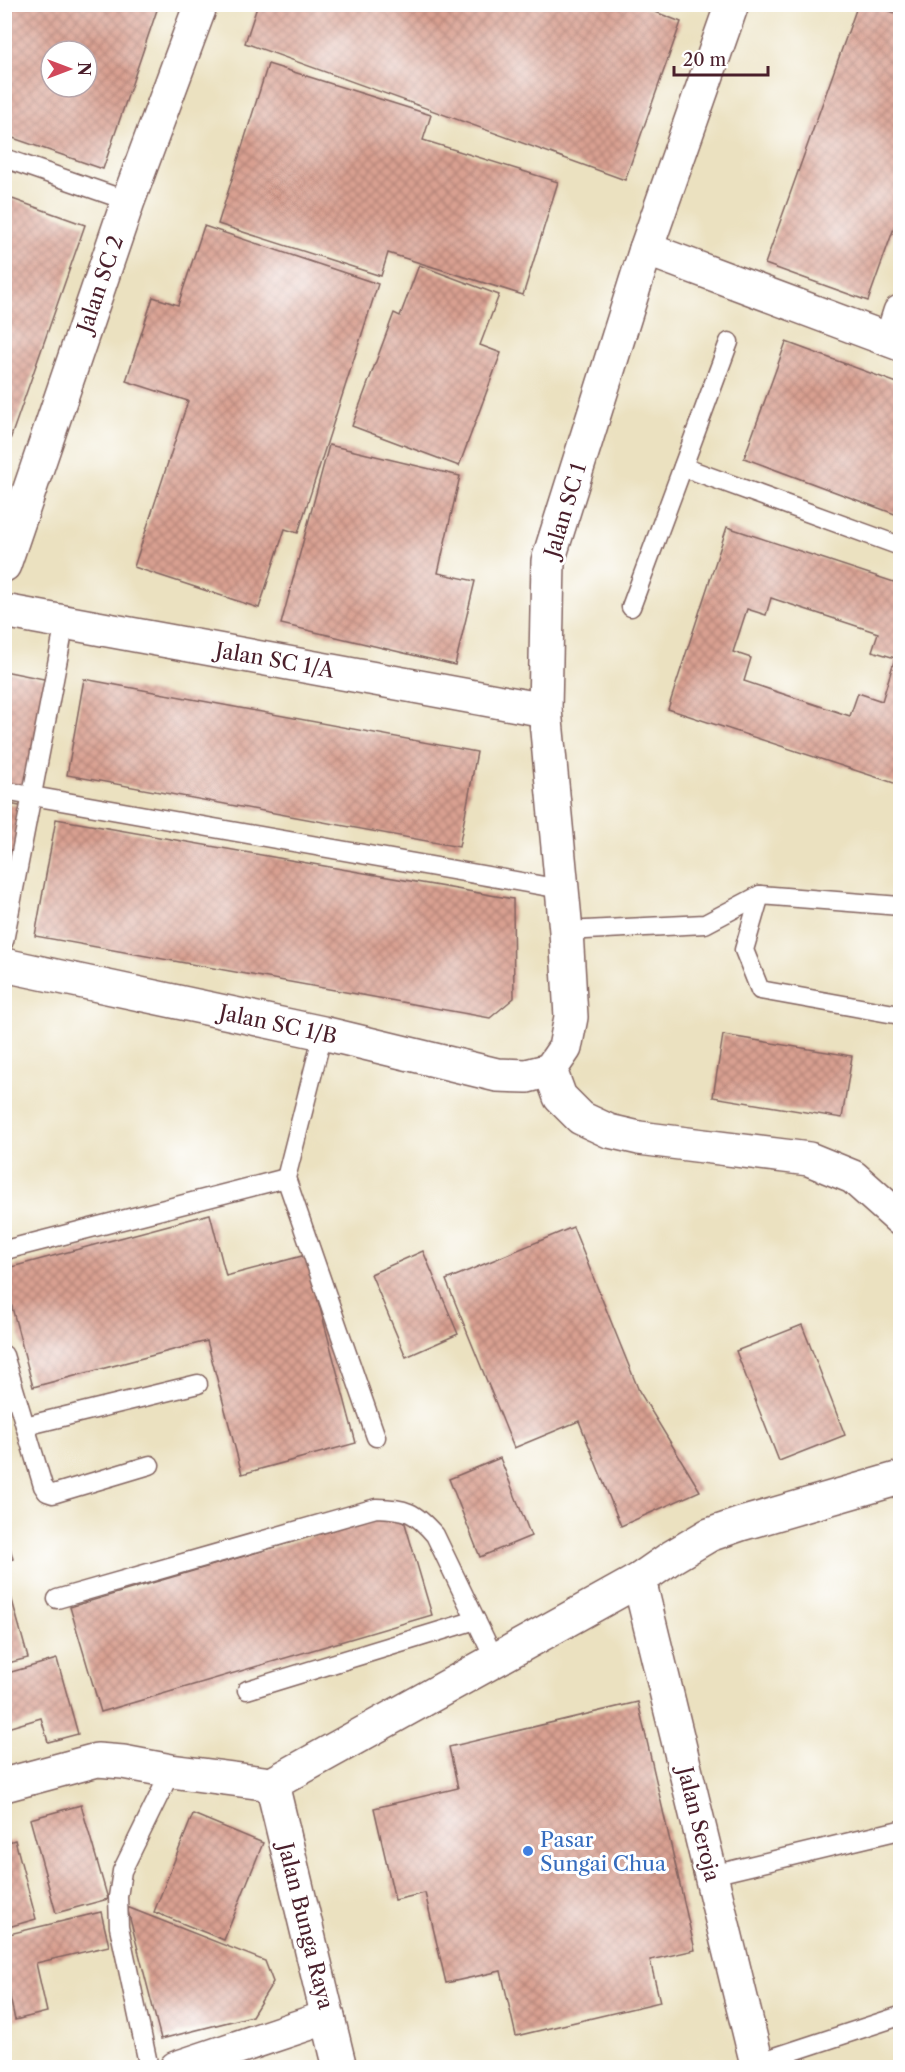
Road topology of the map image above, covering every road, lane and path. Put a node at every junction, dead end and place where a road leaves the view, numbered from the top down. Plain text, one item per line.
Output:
1 (201, 4) edge
2 (732, 4) edge
3 (4, 158) edge
4 (128, 201) junction
5 (646, 249) junction
6 (897, 332) edge
7 (729, 342) dead end
8 (683, 467) junction
9 (900, 546) edge
10 (4, 565) edge
11 (631, 607) dead end
12 (4, 611) edge
13 (65, 622) junction
14 (545, 710) junction
15 (4, 791) edge
16 (32, 797) junction
17 (561, 890) junction
18 (760, 895) junction
19 (900, 906) edge
20 (566, 931) junction
21 (4, 941) edge
22 (4, 964) edge
23 (900, 1014) edge
24 (323, 1033) junction
25 (550, 1070) junction
26 (286, 1178) junction
27 (900, 1220) edge
28 (4, 1252) edge
29 (4, 1356) edge
30 (198, 1384) dead end
31 (26, 1426) junction
32 (376, 1437) dead end
33 (150, 1465) dead end
34 (900, 1478) edge
35 (639, 1580) junction
36 (57, 1599) dead end
37 (476, 1620) junction
38 (495, 1660) junction
39 (247, 1690) dead end
40 (171, 1771) junction
41 (272, 1784) junction
42 (4, 1785) edge
43 (900, 1830) edge
44 (712, 1875) junction
45 (900, 2016) edge
46 (328, 2017) junction
47 (757, 2065) edge
48 (149, 2067) edge
49 (176, 2067) edge
50 (340, 2067) edge

1 - 4 street, Jalan SC 2
2 - 5 street, Jalan SC 1
3 - 4 lane
4 - 10 street, Jalan SC 2
5 - 6 street
5 - 14 street, Jalan SC 1
7 - 8 lane
8 - 9 lane
8 - 11 lane
12 - 13 street, Jalan SC 1/A
13 - 14 street, Jalan SC 1/A
13 - 16 lane
14 - 17 street, Jalan SC 1
15 - 16 lane
16 - 17 lane
16 - 21 lane
17 - 20 street, Jalan SC 1
18 - 19 lane
18 - 20 lane
18 - 23 lane
20 - 25 street, Jalan SC 1
22 - 24 street, Jalan SC 1/B
24 - 25 street, Jalan SC 1/B
24 - 26 lane
25 - 27 street
26 - 28 lane
26 - 32 lane
29 - 31 lane
30 - 31 lane
31 - 33 lane
34 - 35 street
35 - 38 street
35 - 44 street, Jalan Seroja
36 - 37 lane
37 - 38 lane
37 - 39 lane
38 - 41 street
40 - 41 street
40 - 42 street
40 - 48 lane
41 - 46 street, Jalan Bunga Raya
43 - 44 lane
44 - 47 street, Jalan Seroja
45 - 47 lane
46 - 49 street
46 - 50 street, Jalan Bunga Raya

